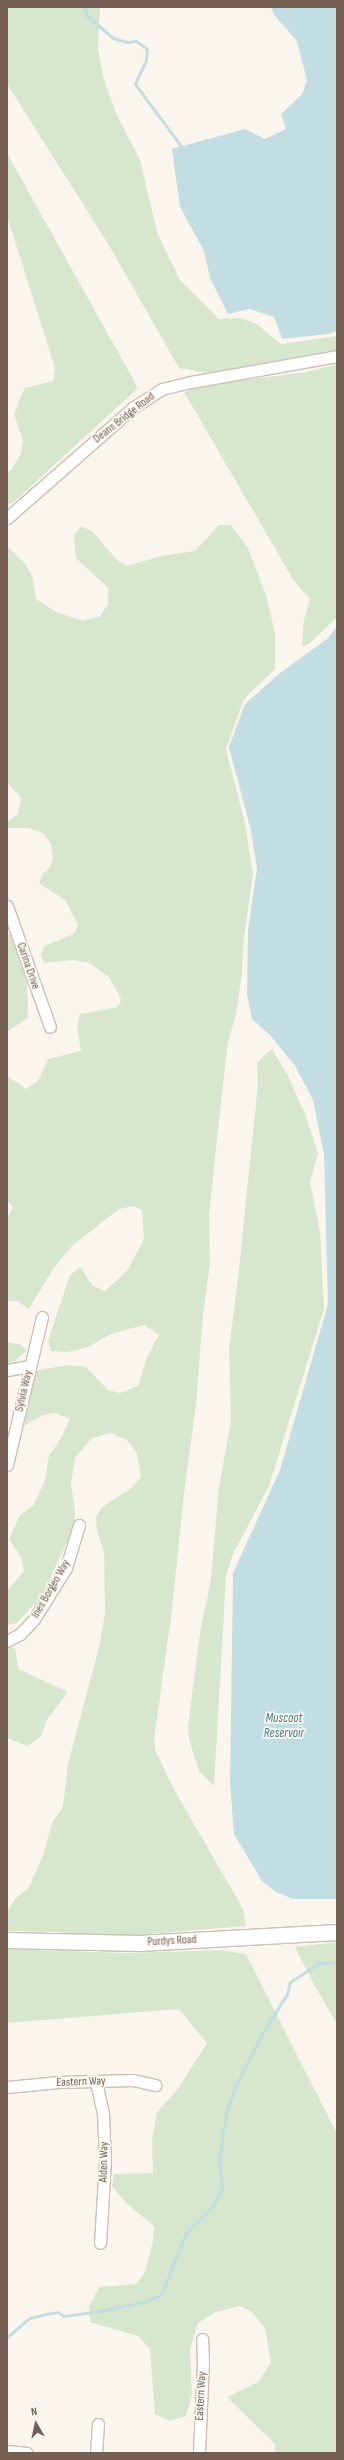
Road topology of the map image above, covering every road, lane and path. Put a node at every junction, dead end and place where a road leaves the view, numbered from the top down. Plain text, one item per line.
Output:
1 (337, 356) edge
2 (7, 518) edge
3 (7, 906) edge
4 (50, 1027) dead end
5 (42, 1317) dead end
6 (30, 1366) junction
7 (7, 1370) edge
8 (7, 1465) edge
9 (79, 1525) dead end
10 (7, 1641) edge
11 (337, 1932) edge
12 (7, 1940) edge
13 (96, 2081) junction
14 (155, 2085) dead end
15 (7, 2087) edge
16 (100, 2243) dead end
17 (202, 2338) dead end
18 (98, 2424) dead end
19 (7, 2451) edge
20 (27, 2453) edge
21 (96, 2453) edge
22 (199, 2453) edge

1 - 2 street, Deans Bridge Road
3 - 4 street, Carina Drive
5 - 6 street, Sylvia Way
6 - 7 street
6 - 8 street, Sylvia Way
9 - 10 street, Ines Borgeo Way
11 - 12 main road, Purdys Road
13 - 14 street, Eastern Way
13 - 15 street, Eastern Way
13 - 16 street, Alden Way
17 - 22 street, Eastern Way
18 - 21 street
19 - 20 street

